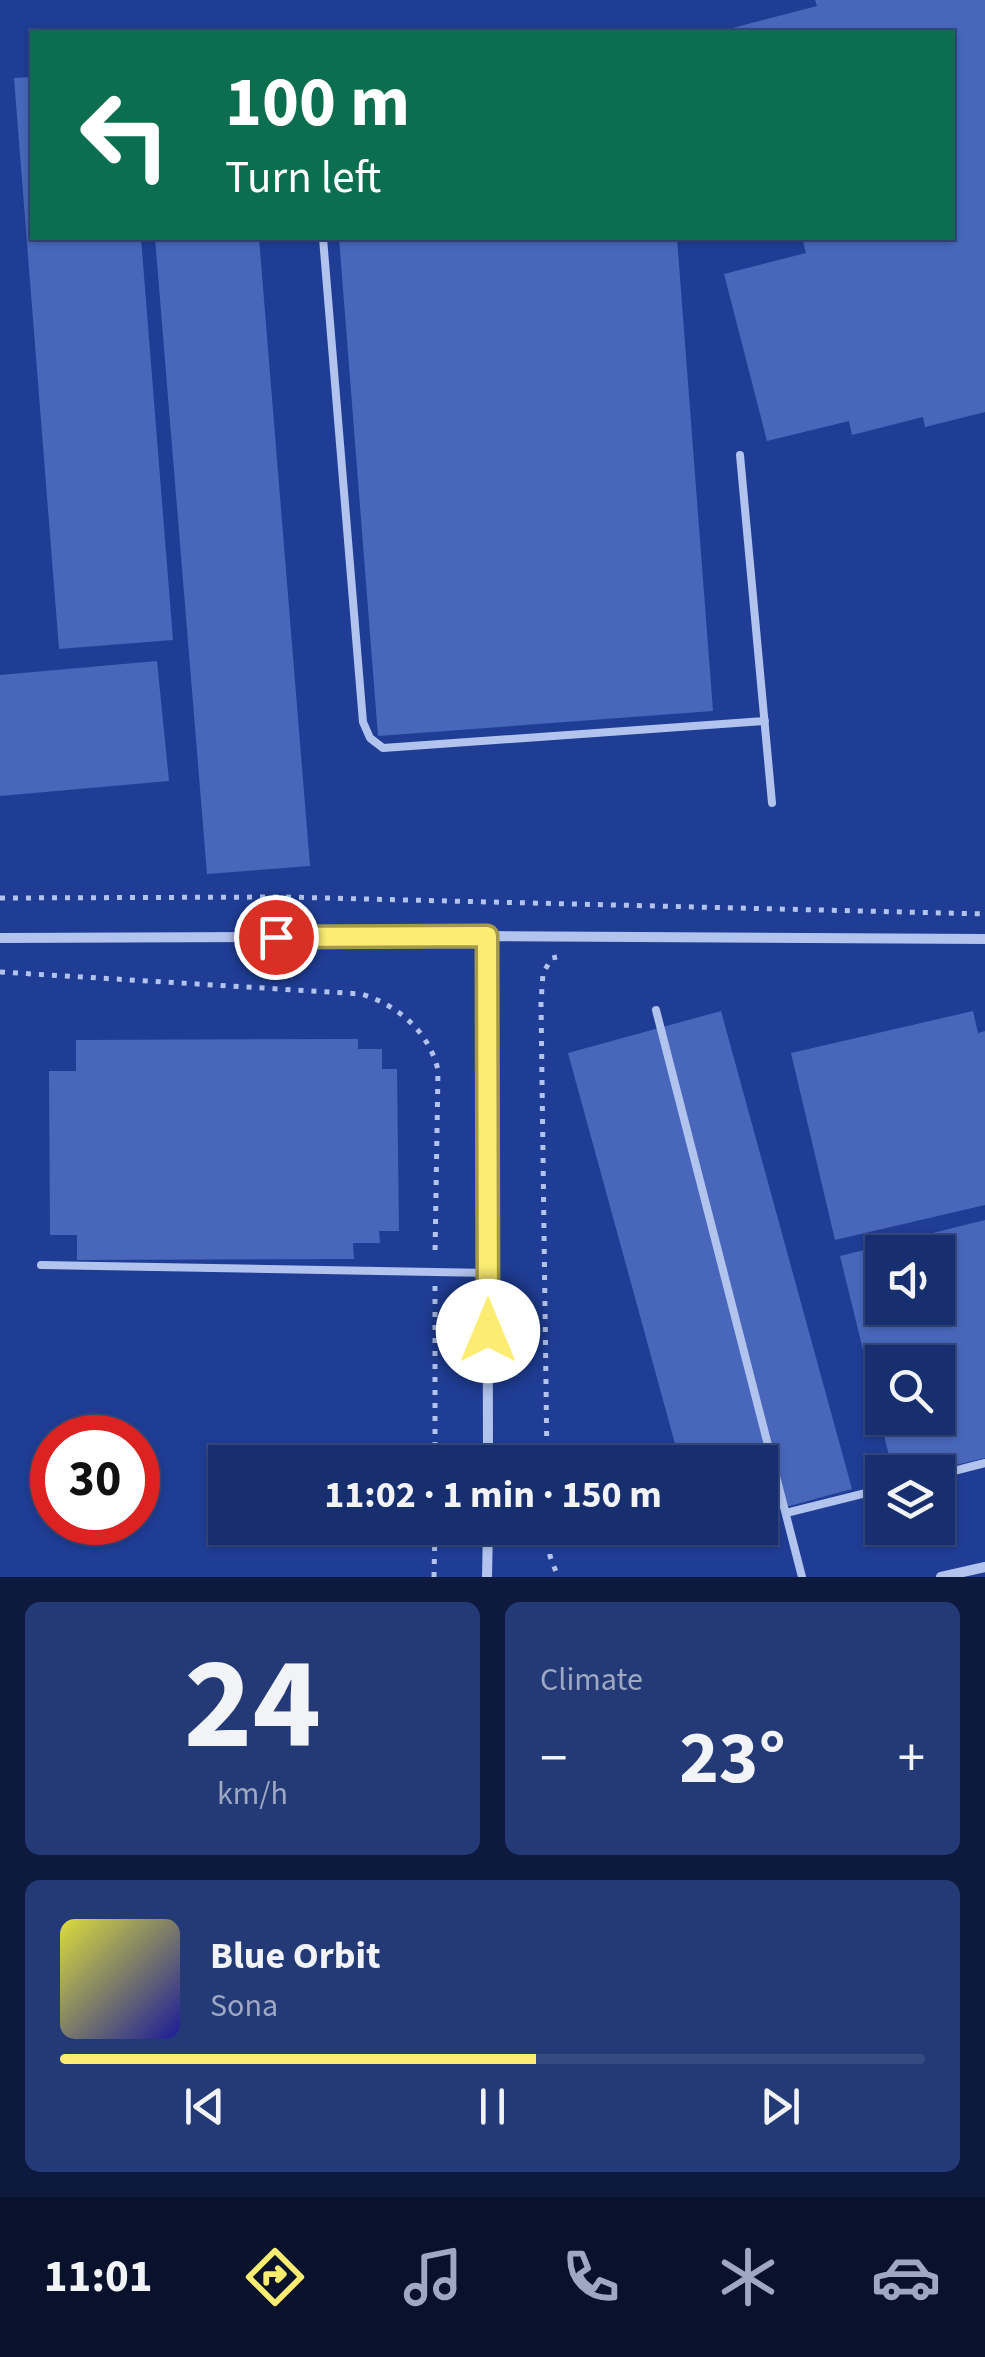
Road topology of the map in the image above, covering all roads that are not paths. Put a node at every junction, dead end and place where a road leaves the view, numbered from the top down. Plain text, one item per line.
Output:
1 (323, 240) edge
2 (740, 455) dead end
3 (764, 721) junction
4 (772, 803) dead end
5 (487, 936) junction
6 (0, 938) edge
7 (985, 940) edge
8 (656, 1010) dead end
9 (41, 1265) dead end
10 (489, 1274) junction
11 (488, 1445) edge
12 (985, 1463) edge
13 (955, 1471) edge
14 (865, 1493) edge
15 (786, 1513) junction
16 (488, 1545) edge
17 (985, 1567) edge
18 (487, 1571) edge
19 (495, 1577) edge
20 (802, 1577) edge
21 (942, 1577) edge

1 - 3 lane
2 - 3 lane
3 - 4 lane
5 - 6 street
5 - 7 street
5 - 10 street
8 - 15 lane
9 - 10 lane
10 - 11 street
12 - 13 lane
14 - 15 lane
15 - 20 lane
16 - 18 street
17 - 21 street
18 - 19 street

